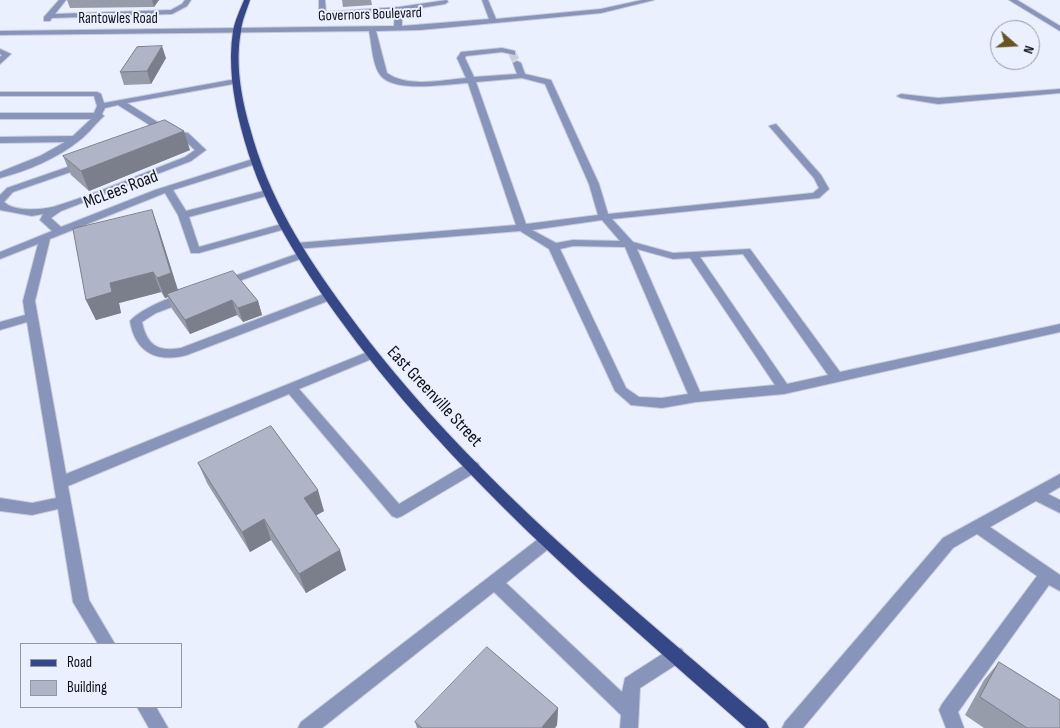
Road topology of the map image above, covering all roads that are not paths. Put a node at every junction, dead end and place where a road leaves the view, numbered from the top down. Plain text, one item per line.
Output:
1 (64, 0) edge
2 (188, 0) edge
3 (247, 0) edge
4 (322, 0) edge
5 (485, 0) edge
6 (651, 0) edge
7 (1012, 0) edge
8 (444, 1) edge
9 (399, 9) junction
10 (50, 16) junction
11 (493, 21) junction
12 (398, 28) junction
13 (372, 29) junction
14 (1060, 29) edge
15 (237, 32) junction
16 (0, 33) edge
17 (36, 33) junction
18 (0, 51) edge
19 (512, 53) dead end
20 (0, 62) edge
21 (517, 63) tunnel mouth
22 (522, 76) junction
23 (471, 80) junction
24 (236, 81) junction
25 (1060, 91) edge
26 (0, 94) edge
27 (901, 96) dead end
28 (121, 103) junction
29 (101, 111) junction
30 (0, 116) edge
31 (773, 126) dead end
32 (76, 139) junction
33 (0, 140) edge
34 (98, 159) edge
35 (256, 161) junction
36 (0, 170) edge
37 (16, 170) junction
38 (0, 175) edge
39 (26, 184) junction
40 (168, 190) junction
41 (267, 193) junction
42 (0, 202) edge
43 (57, 209) junction
44 (184, 215) junction
45 (604, 217) junction
46 (285, 226) junction
47 (522, 228) junction
48 (59, 232) junction
49 (45, 238) junction
50 (628, 244) junction
51 (554, 247) junction
52 (299, 250) junction
53 (693, 255) junction
54 (0, 256) edge
55 (214, 287) edge
56 (196, 294) edge
57 (329, 296) junction
58 (31, 316) junction
59 (0, 326) edge
60 (1060, 328) edge
61 (370, 355) junction
62 (837, 378) junction
63 (291, 388) junction
64 (784, 389) junction
65 (696, 397) junction
66 (473, 467) junction
67 (1060, 480) edge
68 (60, 483) junction
69 (1036, 494) junction
70 (63, 502) junction
71 (0, 504) edge
72 (1060, 507) edge
73 (978, 527) junction
74 (547, 541) junction
75 (1054, 580) edge
76 (494, 582) junction
77 (106, 643) edge
78 (676, 654) junction
79 (147, 708) edge
80 (629, 720) edge
81 (159, 728) edge
82 (307, 728) edge
83 (760, 728) edge
84 (791, 728) edge
85 (955, 728) edge

1 - 10 street
2 - 10 street
3 - 15 main road, East Greenville Street
4 - 9 street
5 - 11 street
6 - 11 street, Governors Boulevard
7 - 14 street
8 - 9 street
9 - 12 street
10 - 17 street
11 - 12 street, Governors Boulevard
12 - 13 street, Governors Boulevard
13 - 15 street, Governors Boulevard
13 - 23 street
15 - 17 street, Rantowles Road
15 - 24 main road, East Greenville Street
16 - 17 street, Rantowles Road
18 - 20 street
19 - 23 street
21 - 22 street
22 - 23 street
22 - 45 street
23 - 47 street
24 - 28 street
24 - 35 main road, East Greenville Street
25 - 27 street
26 - 29 street
28 - 29 street
28 - 43 street
29 - 30 street
29 - 32 street
31 - 45 street
32 - 33 street
32 - 37 street
34 - 39 street
35 - 40 street, McLees Road
35 - 41 main road, East Greenville Street
36 - 37 street
37 - 38 street
37 - 39 street
39 - 42 street
40 - 44 street
40 - 48 street, McLees Road
41 - 44 street
41 - 46 main road, East Greenville Street
42 - 43 street
43 - 48 street
44 - 46 street
45 - 47 street
45 - 50 street
46 - 52 main road, East Greenville Street
47 - 51 street
47 - 52 street
48 - 49 street, McLees Road
49 - 54 street, McLees Road
49 - 58 street
50 - 51 street
50 - 53 street
50 - 65 street
51 - 65 street
52 - 55 street
52 - 57 main road, East Greenville Street
53 - 62 street
53 - 64 street
56 - 57 street
57 - 61 main road, East Greenville Street
58 - 59 street
58 - 68 street
60 - 62 street
61 - 63 street
61 - 66 main road, East Greenville Street
62 - 64 street
63 - 66 street
63 - 68 street
64 - 65 street
66 - 74 main road, East Greenville Street
67 - 69 street
68 - 70 street
69 - 72 street
69 - 73 street
70 - 71 street
70 - 77 street
73 - 75 street
73 - 84 street
74 - 76 street
74 - 78 main road, East Greenville Street
75 - 85 street
76 - 80 street
76 - 82 street
78 - 80 street
78 - 83 main road, East Greenville Street
79 - 81 street

